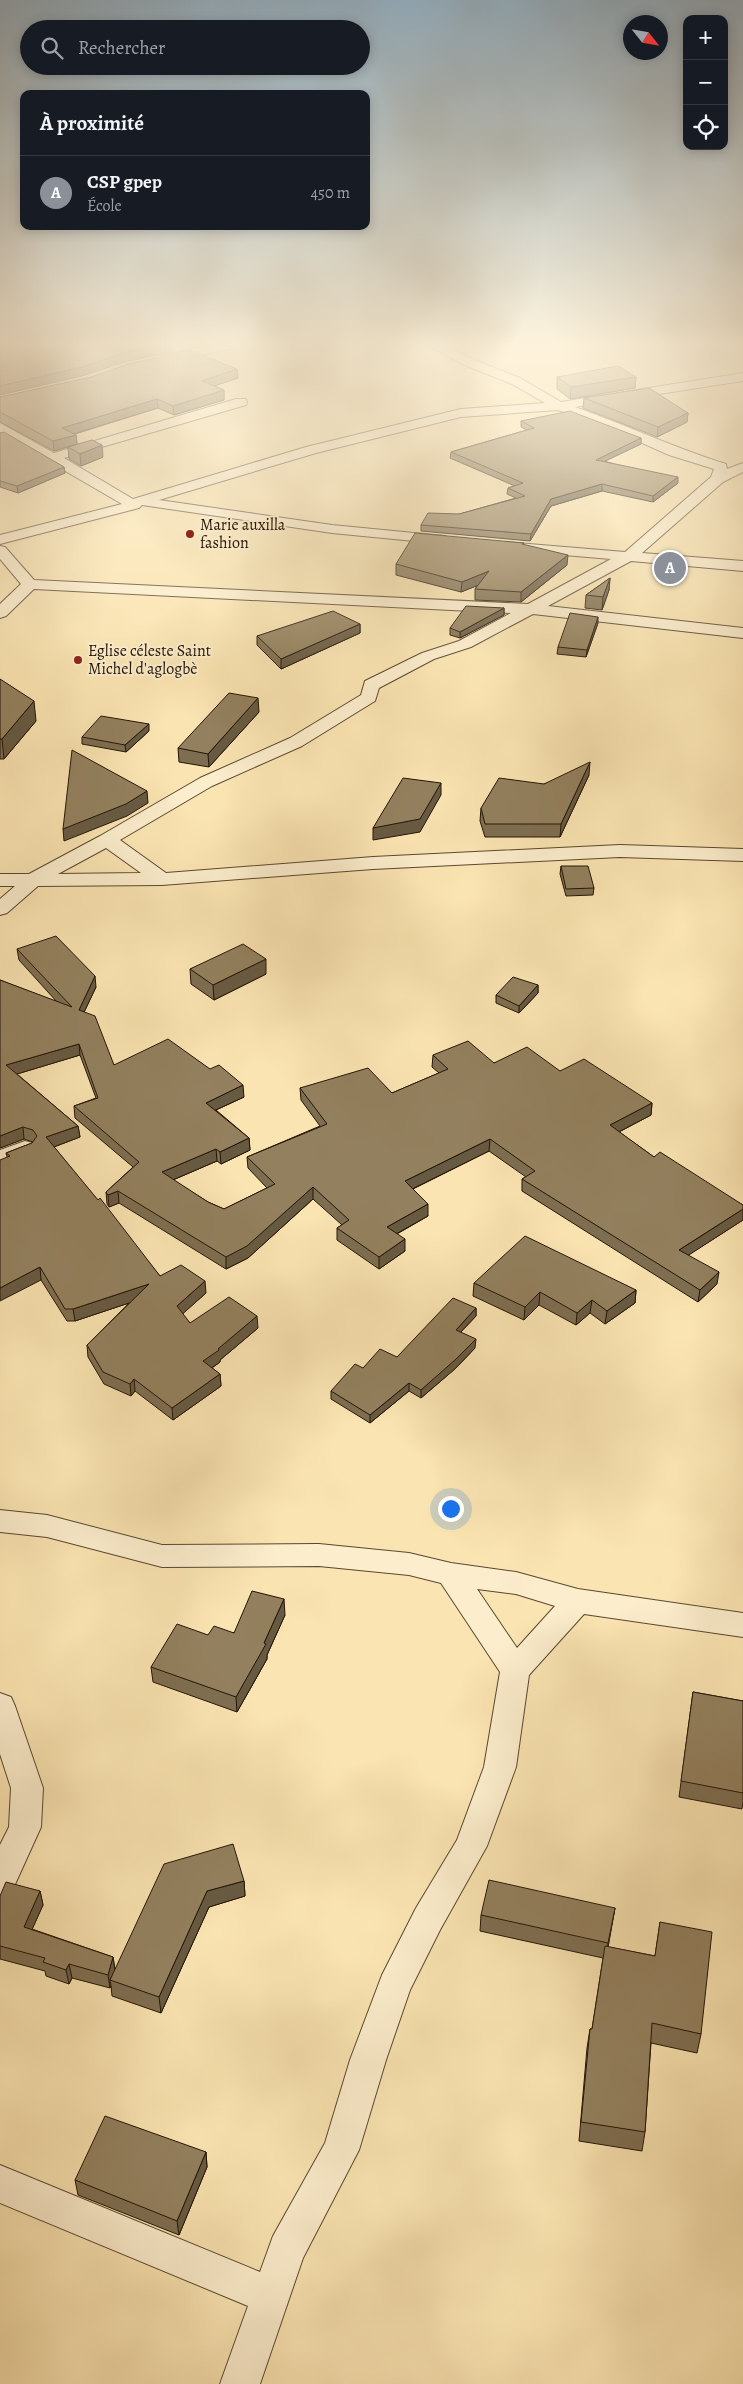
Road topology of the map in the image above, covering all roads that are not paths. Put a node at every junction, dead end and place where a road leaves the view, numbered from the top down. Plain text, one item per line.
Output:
1 (42, 452) edge
2 (70, 452) edge
3 (304, 452) edge
4 (675, 452) edge
5 (51, 458) junction
6 (731, 471) edge
7 (137, 503) junction
8 (0, 540) edge
9 (460, 542) edge
10 (490, 544) edge
11 (0, 550) edge
12 (629, 556) junction
13 (743, 566) edge
14 (30, 584) junction
15 (533, 609) junction
16 (0, 613) edge
17 (743, 633) edge
18 (107, 840) junction
19 (743, 854) edge
20 (34, 879) junction
21 (162, 879) junction
22 (0, 880) edge
23 (0, 909) edge
24 (25, 1148) edge
25 (0, 1159) edge
26 (0, 1521) edge
27 (451, 1574) junction
28 (578, 1601) junction
29 (743, 1625) edge
30 (515, 1670) junction
31 (0, 1706) edge
32 (0, 1880) edge
33 (0, 2184) edge
34 (271, 2296) junction
35 (240, 2384) edge

1 - 5 street
2 - 5 street
3 - 7 street
4 - 6 street
5 - 7 street
6 - 12 street
7 - 8 street
7 - 9 street
10 - 12 street
11 - 14 street
12 - 13 street
12 - 15 street
14 - 15 street
14 - 16 street
15 - 17 street
15 - 18 street
18 - 20 street
18 - 21 street
19 - 21 street
20 - 21 street
20 - 22 street
20 - 23 street
24 - 25 street
26 - 27 street
27 - 28 street
27 - 30 street
28 - 29 street
28 - 30 street
30 - 34 street
31 - 32 street
33 - 34 street
34 - 35 street

